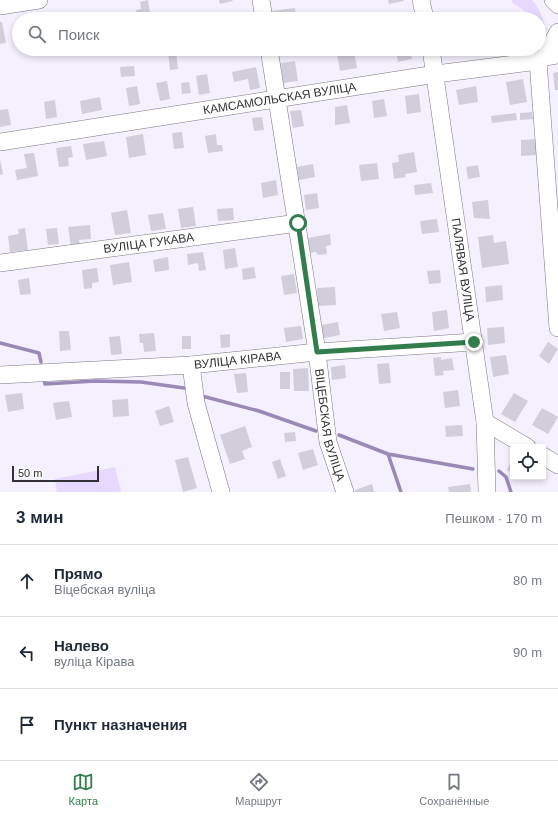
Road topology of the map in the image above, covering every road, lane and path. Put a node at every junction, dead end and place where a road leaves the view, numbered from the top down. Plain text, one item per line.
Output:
1 (39, 0) edge
2 (261, 0) edge
3 (421, 0) edge
4 (553, 0) edge
5 (0, 6) edge
6 (558, 6) edge
7 (263, 12) edge
8 (424, 12) edge
9 (558, 32) edge
10 (270, 56) edge
11 (432, 56) edge
12 (547, 58) edge
13 (436, 74) junction
14 (277, 99) junction
15 (0, 142) edge
16 (298, 223) junction
17 (0, 263) edge
18 (558, 328) edge
19 (474, 342) junction
20 (317, 352) junction
21 (191, 364) junction
22 (0, 375) edge
23 (485, 422) junction
24 (522, 444) edge
25 (546, 458) edge
26 (558, 465) edge
27 (221, 492) edge
28 (345, 492) edge
29 (487, 492) edge

1 - 5 street
2 - 7 street
3 - 8 street
4 - 6 street
9 - 12 street
10 - 14 street, ВІЦЕБСКАЯ ВУЛІЦА
11 - 13 street, ПАЛЯВАЯ ВУЛІЦА
12 - 13 street, КАМСАМОЛЬСКАЯ ВУЛІЦА
12 - 18 street
13 - 14 street, КАМСАМОЛЬСКАЯ ВУЛІЦА
13 - 19 street, ПАЛЯВАЯ ВУЛІЦА
14 - 15 street, КАМСАМОЛЬСКАЯ ВУЛІЦА
14 - 16 street, ВІЦЕБСКАЯ ВУЛІЦА
16 - 17 street, ВУЛІЦА ГУКАВА
16 - 20 street, ВІЦЕБСКАЯ ВУЛІЦА
19 - 20 street, ВУЛІЦА КІРАВА
19 - 23 street, ПАЛЯВАЯ ВУЛІЦА
20 - 21 street, ВУЛІЦА КІРАВА
20 - 28 street, ВІЦЕБСКАЯ ВУЛІЦА
21 - 22 street, ВУЛІЦА КІРАВА
21 - 27 street
23 - 24 street
23 - 29 street, ПАЛЯВАЯ ВУЛІЦА
25 - 26 street

